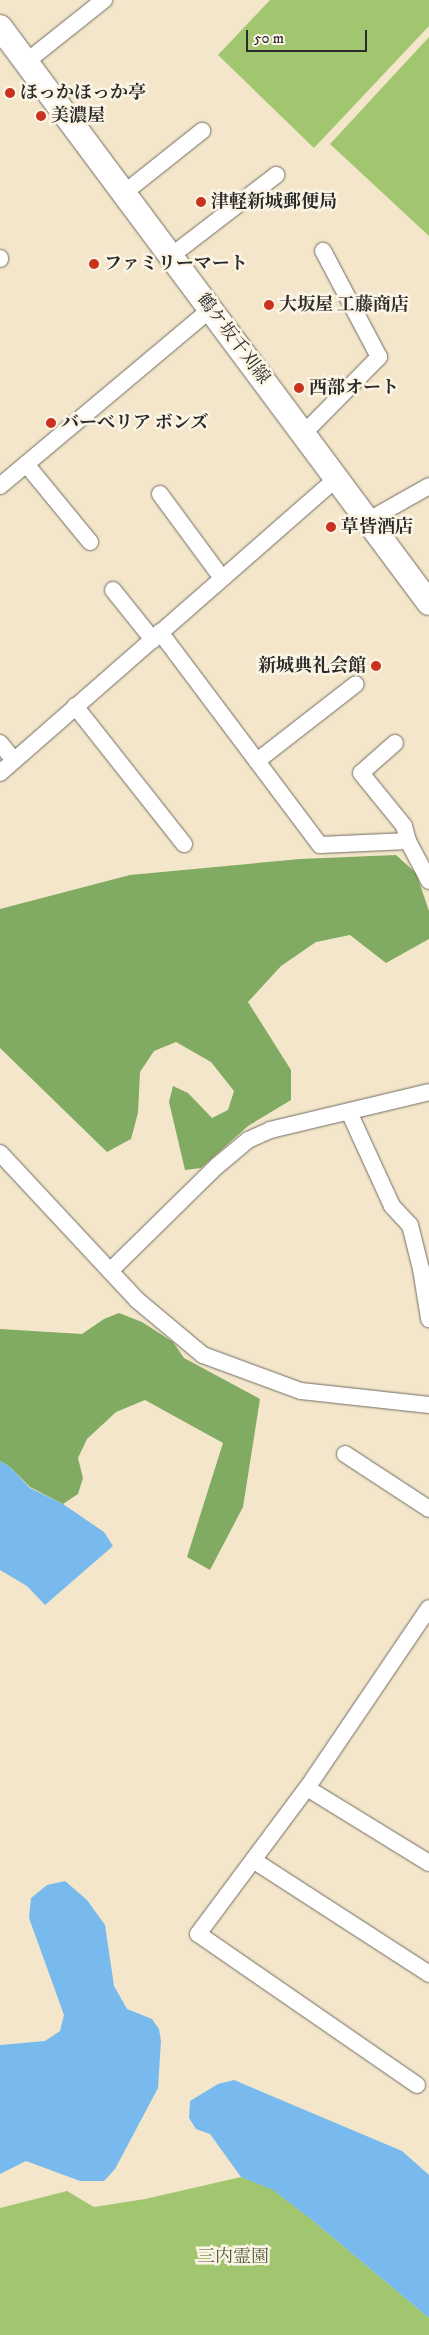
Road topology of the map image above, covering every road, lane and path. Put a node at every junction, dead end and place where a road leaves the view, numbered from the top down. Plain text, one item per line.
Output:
1 (104, 0) edge
2 (0, 27) edge
3 (26, 62) junction
4 (202, 131) dead end
5 (276, 175) dead end
6 (124, 193) junction
7 (322, 250) dead end
8 (171, 256) junction
9 (211, 309) junction
10 (304, 433) junction
11 (26, 464) junction
12 (336, 479) junction
13 (0, 486) edge
14 (429, 486) edge
15 (160, 494) dead end
16 (368, 521) junction
17 (90, 542) dead end
18 (222, 578) junction
19 (113, 590) dead end
20 (429, 603) edge
21 (156, 636) junction
22 (356, 684) dead end
23 (74, 706) junction
24 (395, 742) dead end
25 (0, 743) edge
26 (14, 760) junction
27 (257, 761) junction
28 (0, 773) edge
29 (408, 840) junction
30 (184, 844) dead end
31 (429, 881) edge
32 (429, 1092) edge
33 (349, 1112) junction
34 (0, 1153) edge
35 (110, 1271) junction
36 (429, 1319) edge
37 (429, 1405) edge
38 (346, 1454) dead end
39 (429, 1509) edge
40 (429, 1608) edge
41 (423, 1630) edge
42 (307, 1788) junction
43 (253, 1860) junction
44 (429, 1863) edge
45 (429, 1974) edge
46 (417, 2085) dead end

1 - 3 street
2 - 3 main road, 鶴ケ坂千刈線
3 - 6 main road, 鶴ケ坂千刈線
4 - 6 street
5 - 8 street
6 - 8 main road, 鶴ケ坂千刈線
7 - 10 street
8 - 9 main road, 鶴ケ坂千刈線
9 - 10 main road, 鶴ケ坂千刈線
9 - 11 street
10 - 12 main road, 鶴ケ坂千刈線
11 - 13 street
11 - 17 street
12 - 16 main road, 鶴ケ坂千刈線
12 - 18 street
14 - 16 street
15 - 18 street
16 - 20 main road, 鶴ケ坂千刈線
18 - 21 street
19 - 21 street
21 - 23 street
21 - 27 street
22 - 27 street
23 - 26 street
23 - 30 street
24 - 29 street
25 - 26 street
26 - 28 street
27 - 29 street
29 - 31 street
32 - 33 street
33 - 35 street
33 - 36 street
34 - 35 street
35 - 37 street
38 - 39 street
40 - 41 street
41 - 42 street
42 - 43 street
42 - 44 street
43 - 45 street
43 - 46 street

